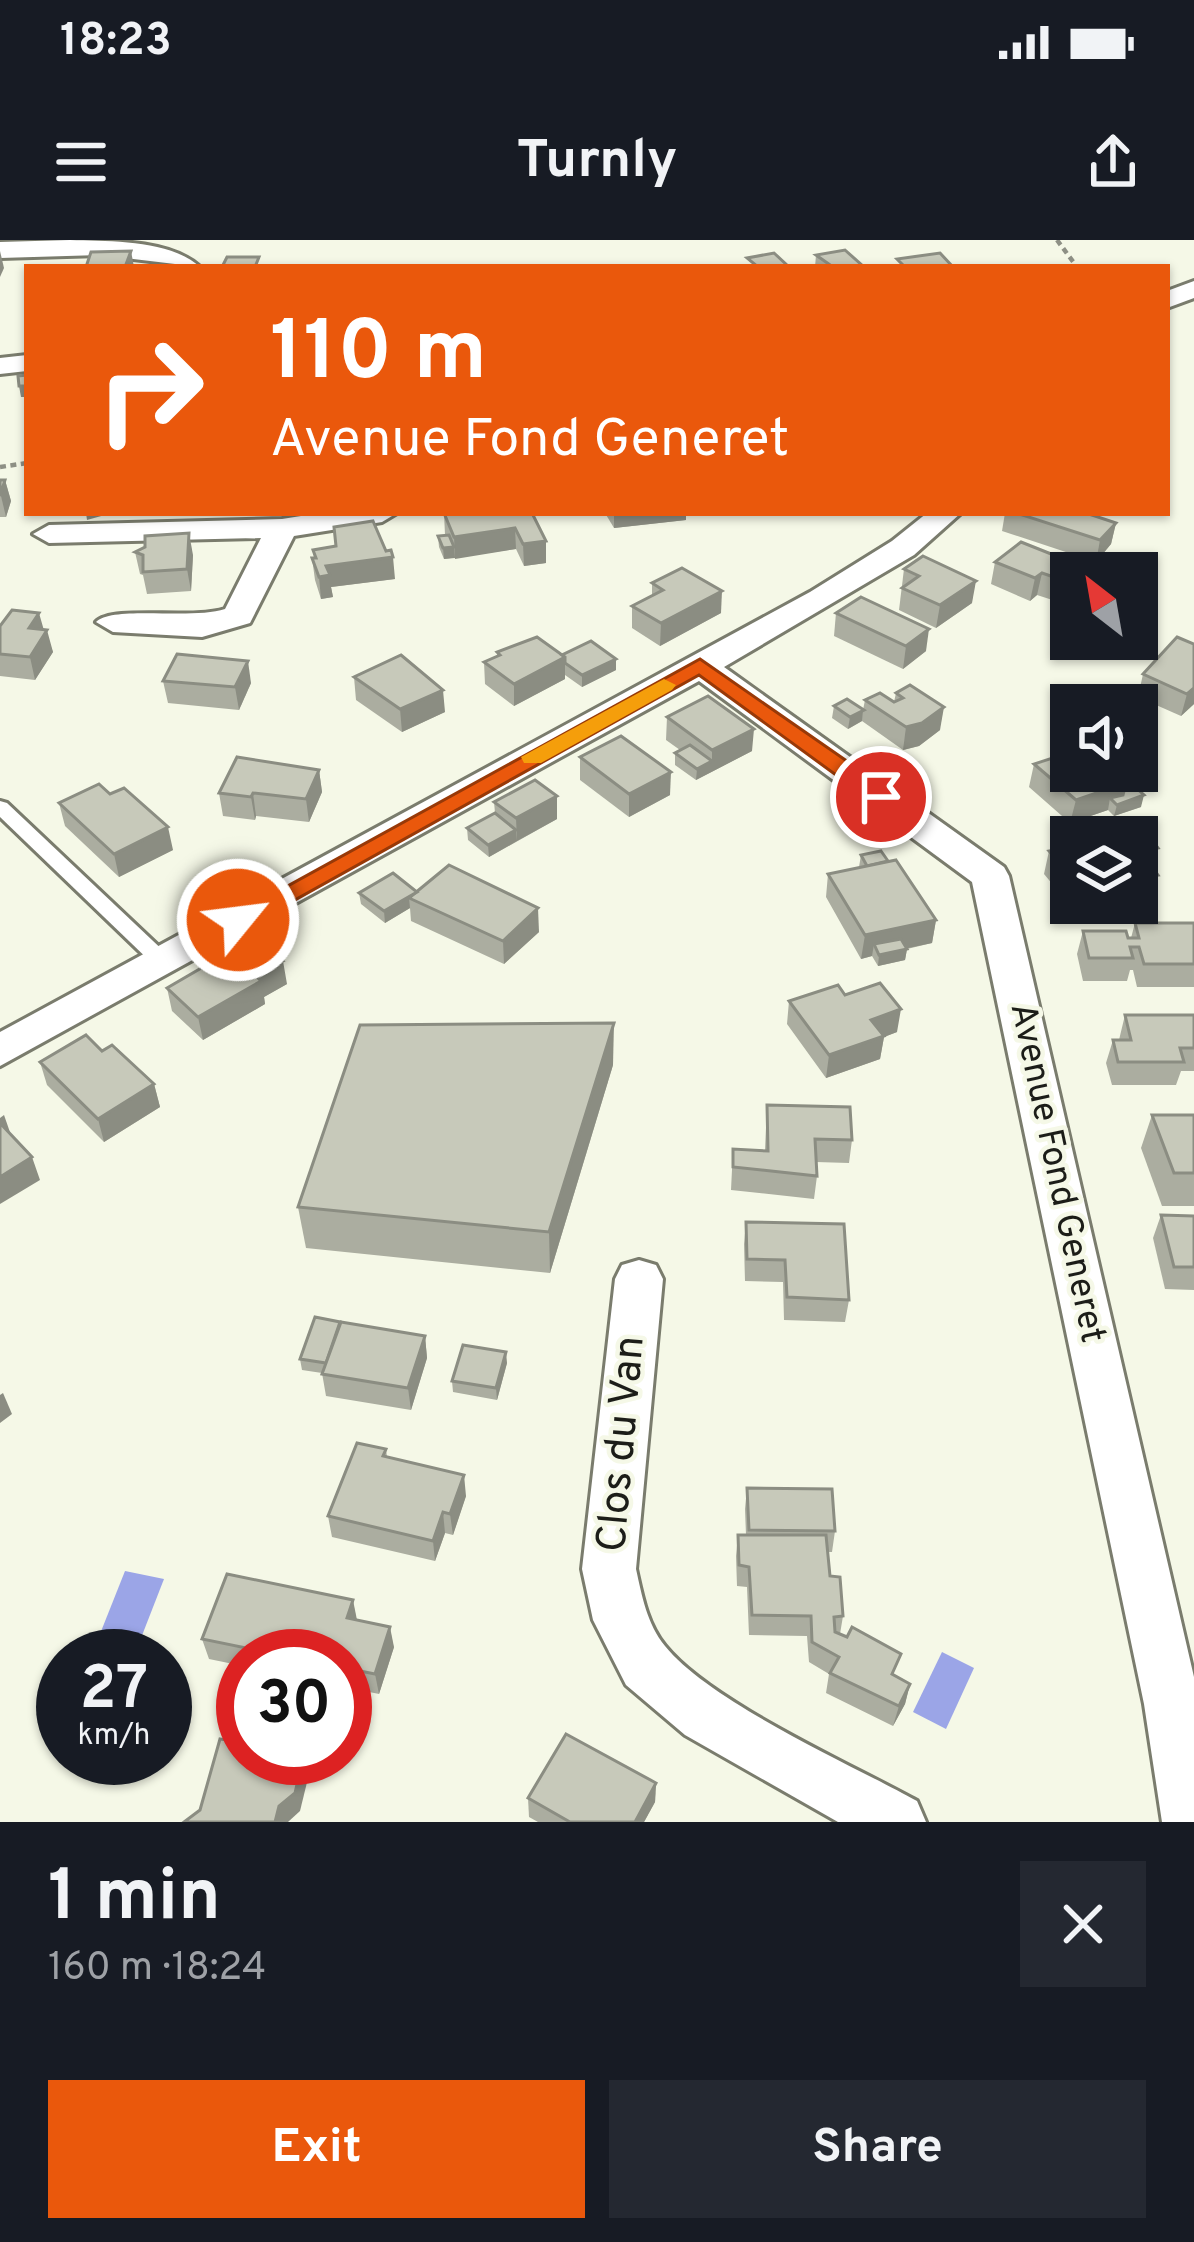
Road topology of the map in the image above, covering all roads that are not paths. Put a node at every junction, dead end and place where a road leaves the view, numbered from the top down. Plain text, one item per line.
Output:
1 (0, 250) edge
2 (183, 264) edge
3 (362, 516) edge
4 (942, 516) edge
5 (282, 528) junction
6 (49, 534) dead end
7 (113, 622) dead end
8 (700, 666) junction
9 (0, 807) edge
10 (163, 962) junction
11 (0, 1051) edge
12 (639, 1279) dead end
13 (896, 1822) edge
14 (1192, 1822) edge

1 - 2 street
3 - 5 street
4 - 8 street
5 - 6 street
5 - 7 street
8 - 10 street
8 - 14 street, Avenue Fond Generet
9 - 10 lane
10 - 11 street
12 - 13 street, Clos du Van

